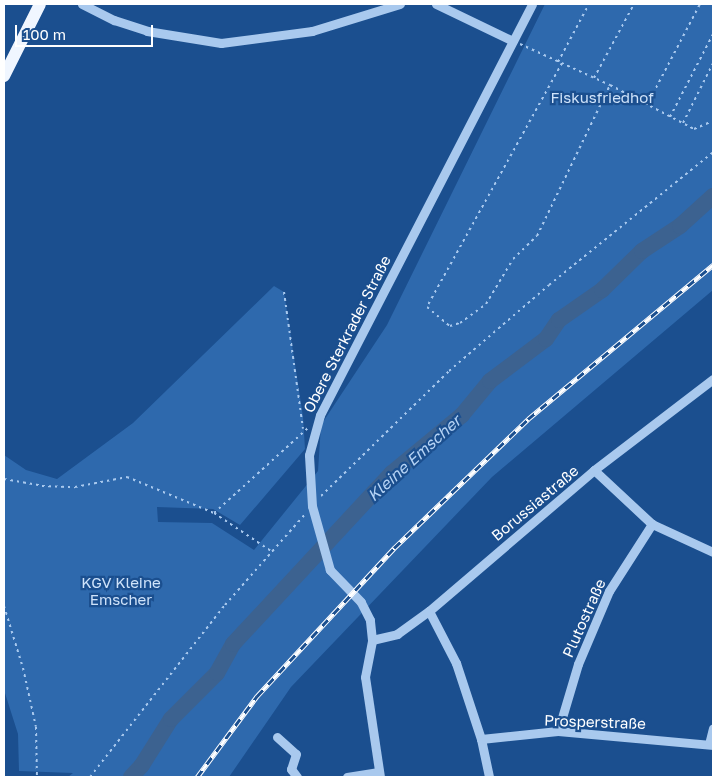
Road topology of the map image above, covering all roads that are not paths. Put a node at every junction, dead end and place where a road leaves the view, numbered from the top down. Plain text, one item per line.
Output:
1 (40, 4) edge
2 (82, 4) edge
3 (400, 4) edge
4 (436, 4) edge
5 (532, 4) edge
6 (513, 41) junction
7 (4, 76) edge
8 (713, 379) edge
9 (594, 470) junction
10 (652, 524) junction
11 (713, 552) edge
12 (429, 611) junction
13 (372, 640) junction
14 (713, 728) edge
15 (558, 732) junction
16 (277, 737) dead end
17 (481, 739) junction
18 (711, 744) edge
19 (380, 774) edge
20 (297, 777) edge
21 (347, 777) edge
22 (489, 777) edge

1 - 7 main road
2 - 3 street
4 - 6 street
5 - 6 street, Obere Sterkrader Straße
6 - 13 street, Obere Sterkrader Straße
8 - 9 street, Borussiastraße
9 - 10 street
9 - 12 street, Borussiastraße
10 - 11 street
10 - 15 street, Plutostraße
12 - 13 street, Borussiastraße
12 - 17 street
13 - 19 street, Obere Sterkrader Straße
14 - 18 street
15 - 17 street, Prosperstraße
15 - 18 street, Prosperstraße
16 - 20 street
17 - 22 street
19 - 21 street

